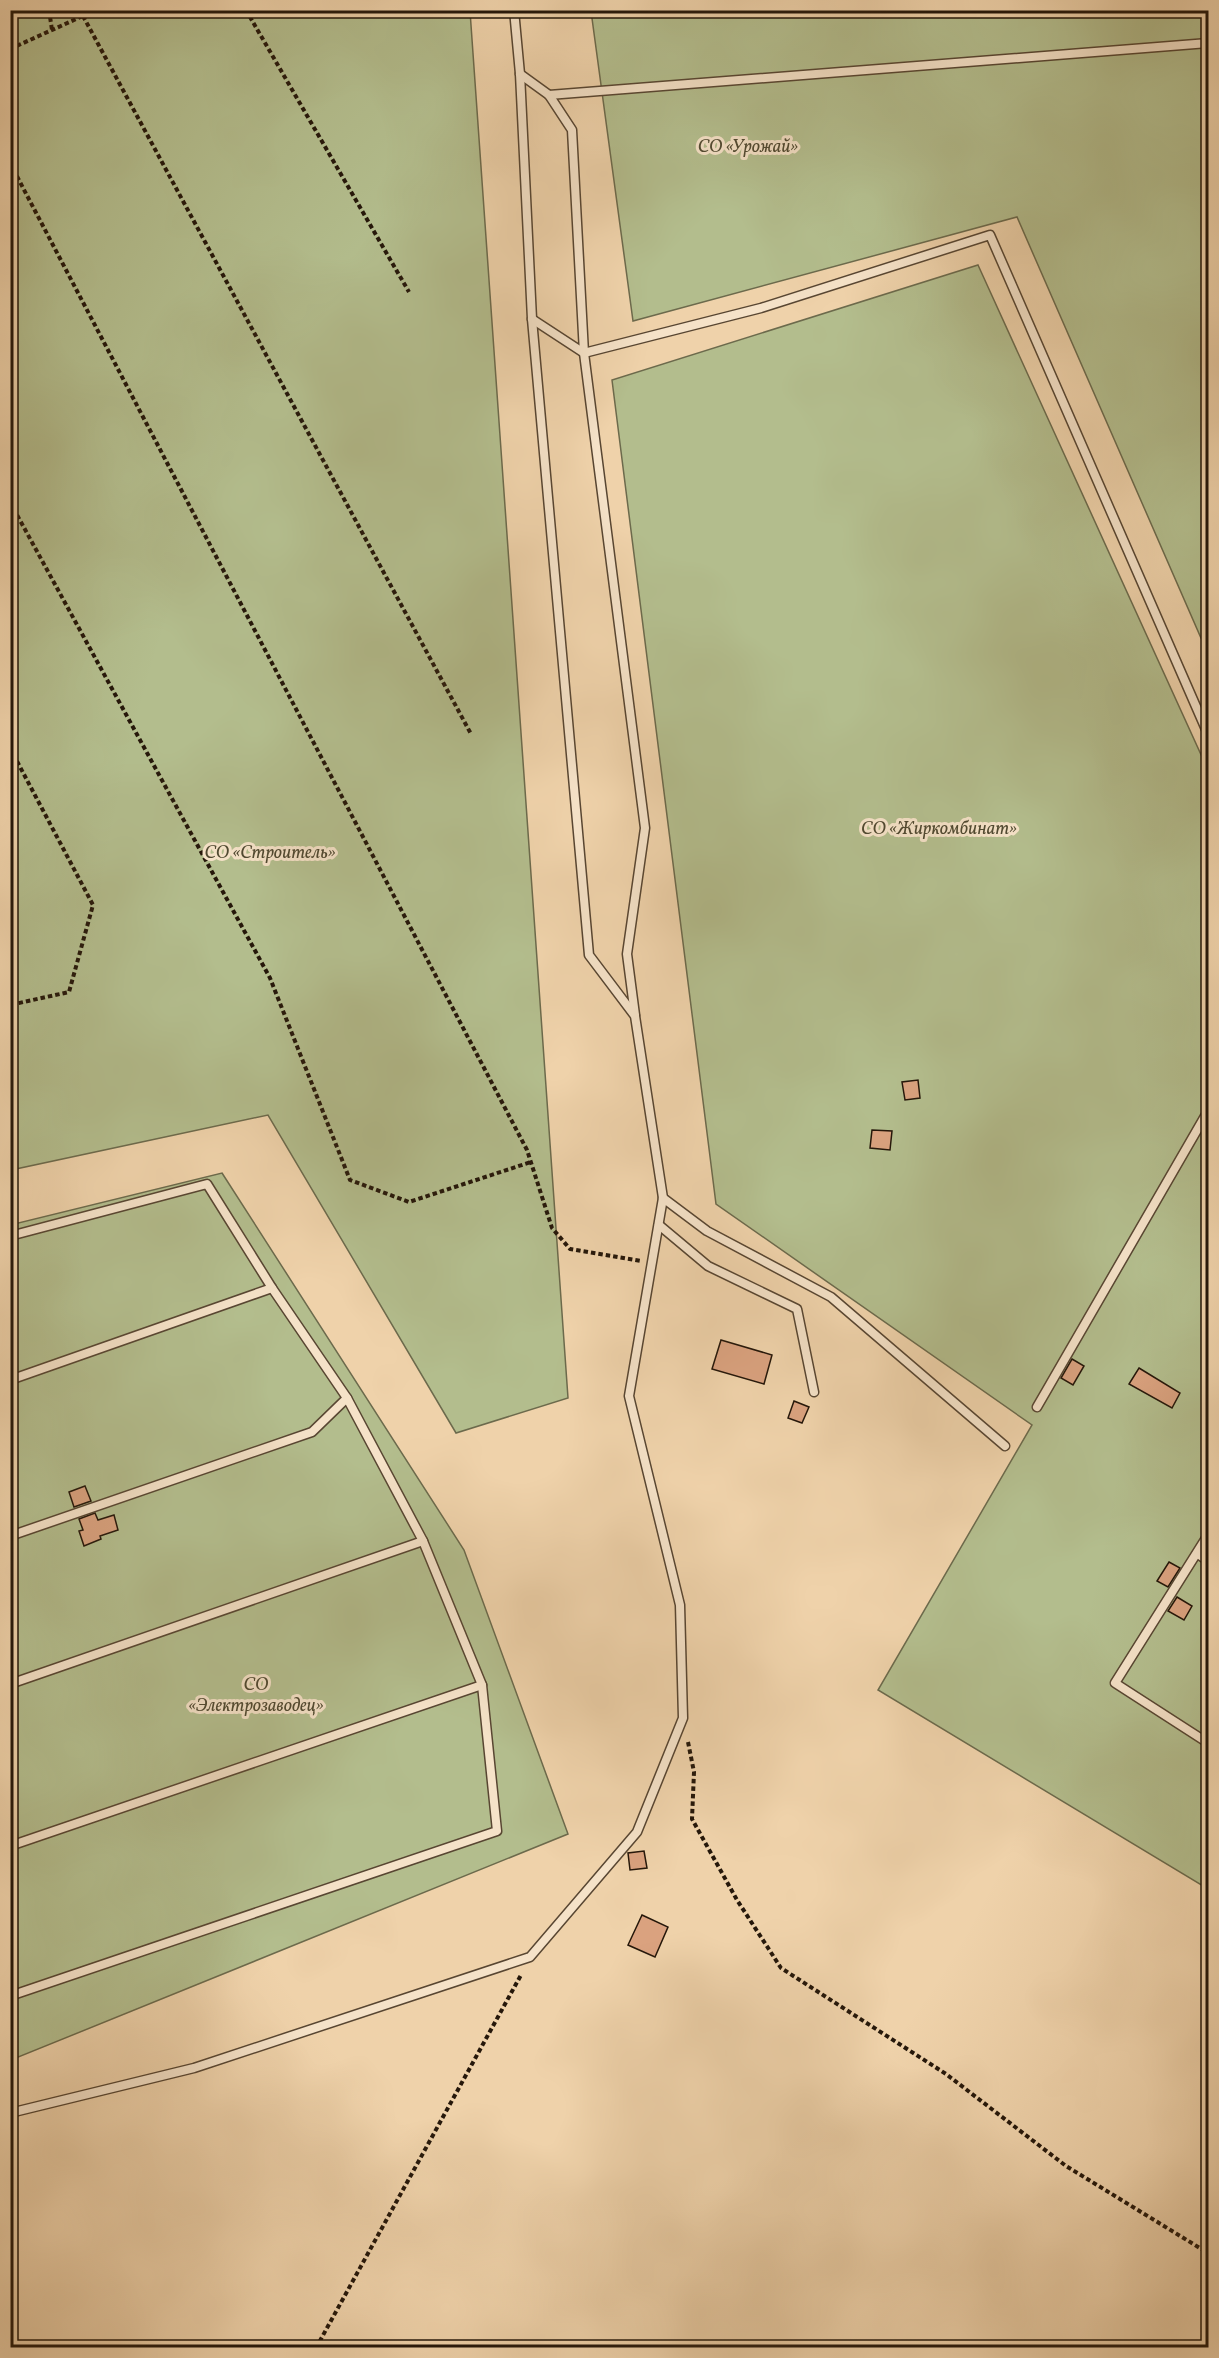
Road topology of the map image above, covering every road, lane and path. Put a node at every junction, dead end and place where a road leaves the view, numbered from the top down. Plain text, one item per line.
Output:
1 (49, 10) edge
2 (96, 10) edge
3 (246, 10) edge
4 (514, 10) edge
5 (83, 16) junction
6 (52, 30) junction
7 (1209, 43) edge
8 (10, 49) edge
9 (520, 74) junction
10 (549, 95) junction
11 (10, 163) edge
12 (409, 292) dead end
13 (532, 319) junction
14 (584, 353) junction
15 (10, 502) edge
16 (471, 735) dead end
17 (1209, 735) edge
18 (10, 748) edge
19 (10, 1005) edge
20 (635, 1016) junction
21 (1209, 1111) edge
22 (531, 1162) junction
23 (663, 1198) junction
24 (659, 1225) junction
25 (10, 1236) edge
26 (652, 1263) junction
27 (272, 1288) junction
28 (10, 1380) edge
29 (814, 1392) dead end
30 (347, 1398) junction
31 (1037, 1407) dead end
32 (1005, 1446) dead end
33 (1209, 1535) edge
34 (10, 1536) edge
35 (423, 1540) junction
36 (1198, 1554) junction
37 (1209, 1561) edge
38 (10, 1684) edge
39 (482, 1685) junction
40 (683, 1718) junction
41 (1209, 1743) edge
42 (10, 1846) edge
43 (530, 1957) junction
44 (10, 1996) edge
45 (10, 2113) edge
46 (1209, 2253) edge
47 (316, 2348) edge

1 - 6 path
2 - 5 path
3 - 12 path
4 - 9 lane
5 - 6 path
5 - 16 path
6 - 8 path
7 - 10 lane
9 - 10 lane
9 - 13 lane
10 - 14 lane
11 - 22 path
13 - 14 lane
13 - 20 lane
14 - 17 lane
14 - 20 lane
15 - 22 path
18 - 19 path
20 - 23 lane
21 - 31 lane
22 - 26 path
23 - 24 lane
23 - 32 lane
24 - 26 lane
24 - 29 lane
25 - 27 lane
26 - 40 lane
27 - 28 lane
27 - 30 lane
30 - 34 lane
30 - 35 lane
33 - 36 lane
35 - 38 lane
35 - 39 lane
36 - 37 lane
36 - 41 lane
39 - 42 lane
39 - 44 lane
40 - 43 lane
40 - 46 path
43 - 45 lane
43 - 47 path

